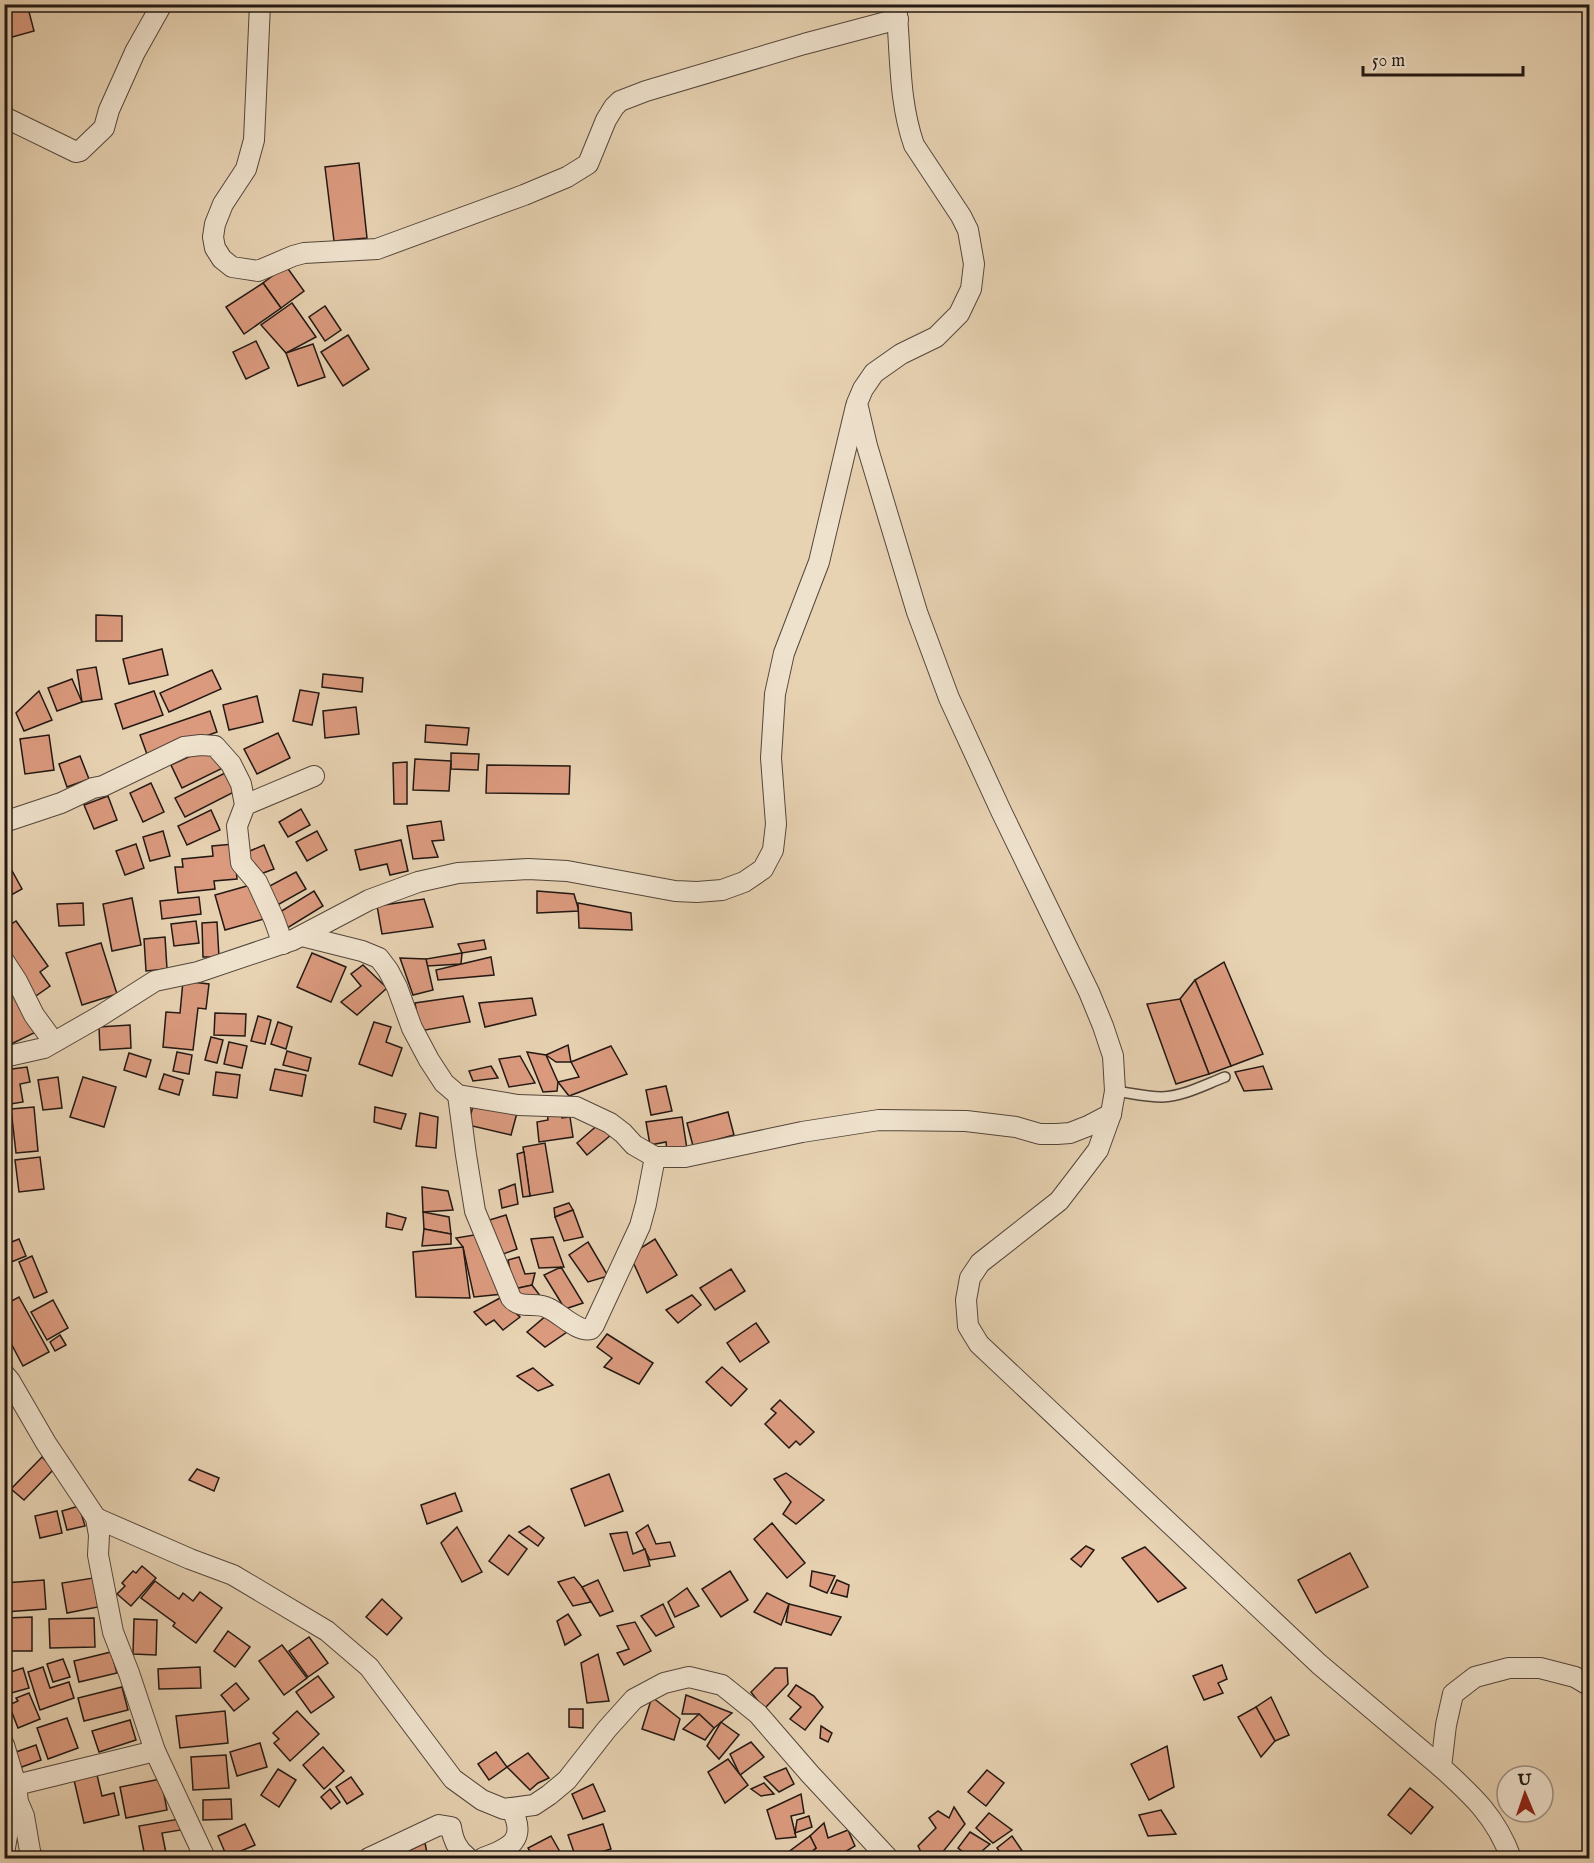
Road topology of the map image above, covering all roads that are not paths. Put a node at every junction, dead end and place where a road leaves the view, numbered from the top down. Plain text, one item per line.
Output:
1 (162, 4) edge
2 (260, 4) edge
3 (897, 12) edge
4 (4, 117) edge
5 (857, 403) junction
6 (314, 776) dead end
7 (245, 805) junction
8 (4, 822) edge
9 (302, 936) junction
10 (283, 944) junction
11 (4, 961) edge
12 (53, 1041) junction
13 (4, 1057) edge
14 (1225, 1077) dead end
15 (1114, 1091) junction
16 (458, 1095) junction
17 (1111, 1114) junction
18 (655, 1157) junction
19 (4, 1374) edge
20 (96, 1518) junction
21 (1590, 1686) edge
22 (4, 1745) edge
23 (155, 1751) junction
24 (1442, 1767) junction
25 (16, 1785) junction
26 (511, 1808) junction
27 (4, 1853) edge
28 (32, 1858) edge
29 (205, 1858) edge
30 (369, 1858) edge
31 (468, 1858) edge
32 (483, 1858) edge
33 (888, 1858) edge
34 (1511, 1858) edge

1 - 4 street
2 - 3 street
3 - 5 street
5 - 9 street
5 - 15 street
6 - 7 street
7 - 8 street
7 - 10 street
9 - 10 street
9 - 16 street
10 - 12 street
11 - 12 street
12 - 13 street
14 - 15 lane
15 - 17 street
16 - 18 street
16 - 18 street
17 - 18 street
17 - 24 street
19 - 20 street
20 - 23 street
20 - 26 street
21 - 24 street
22 - 25 street
23 - 25 street
23 - 29 street
24 - 34 street
25 - 27 street
25 - 28 street
26 - 32 street
26 - 33 street
30 - 31 street

